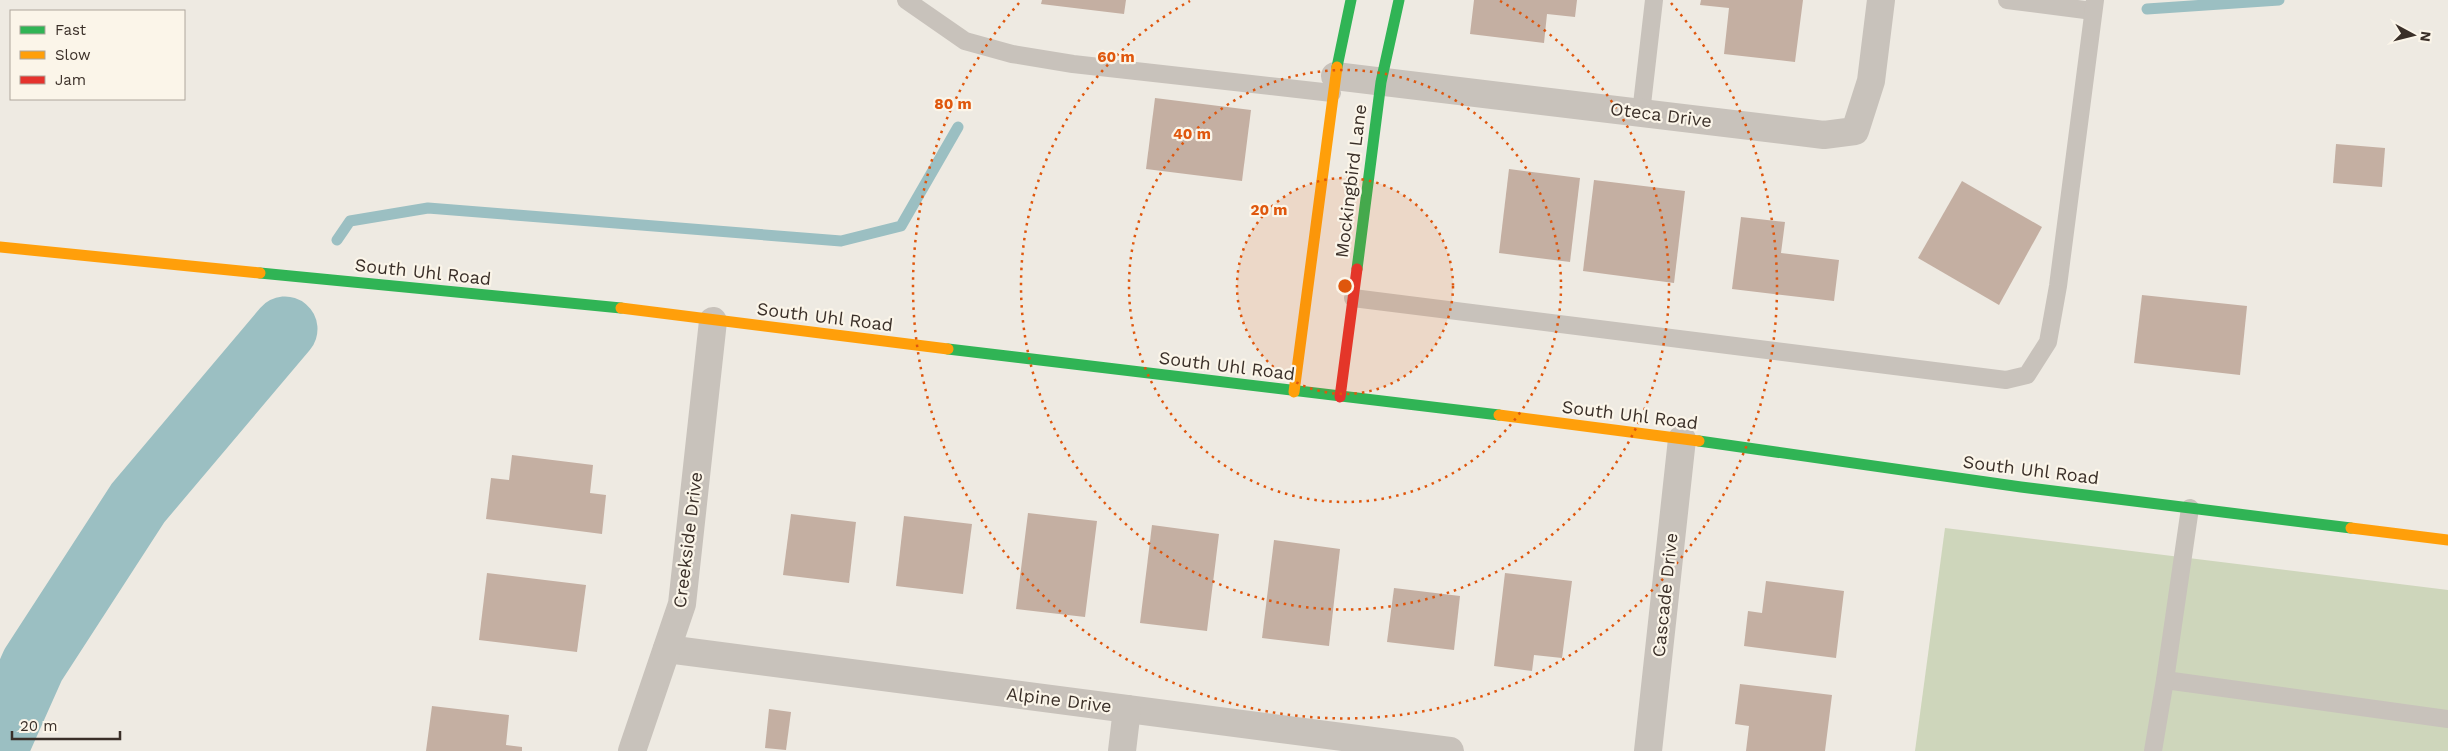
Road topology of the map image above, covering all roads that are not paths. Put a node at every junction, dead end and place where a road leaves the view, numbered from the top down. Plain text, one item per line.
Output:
1 (906, 0) edge
2 (1351, 0) edge
3 (1399, 0) edge
4 (1654, 0) edge
5 (1881, 0) edge
6 (2007, 0) edge
7 (2094, 6) edge
8 (1381, 82) junction
9 (1334, 85) junction
10 (1641, 113) junction
11 (0, 248) edge
12 (1353, 298) junction
13 (713, 322) junction
14 (1294, 392) junction
15 (1340, 397) junction
16 (1682, 439) junction
17 (2190, 508) junction
18 (2448, 540) edge
19 (667, 649) junction
20 (2165, 680) junction
21 (1127, 709) junction
22 (2448, 719) edge
23 (632, 751) edge
24 (1122, 751) edge
25 (1450, 751) edge
26 (1648, 751) edge
27 (2153, 751) edge

1 - 9 lane
2 - 9 main road, Mockingbird Lane
3 - 8 main road, Mockingbird Lane
4 - 10 lane
5 - 10 street, Oteca Drive
6 - 7 lane
7 - 12 lane
8 - 9 street, Oteca Drive
8 - 10 street, Oteca Drive
8 - 12 main road, Mockingbird Lane
9 - 14 main road, Mockingbird Lane
11 - 13 main road, South Uhl Road
12 - 15 main road, Mockingbird Lane
13 - 14 main road, South Uhl Road
13 - 19 street, Creekside Drive
14 - 15 main road, South Uhl Road
15 - 16 main road, South Uhl Road
16 - 17 main road, South Uhl Road
16 - 26 street, Cascade Drive
17 - 18 main road, South Uhl Road
17 - 20 lane
19 - 21 street, Alpine Drive
19 - 23 street, Creekside Drive
20 - 22 lane
20 - 27 lane
21 - 24 street
21 - 25 street, Alpine Drive

